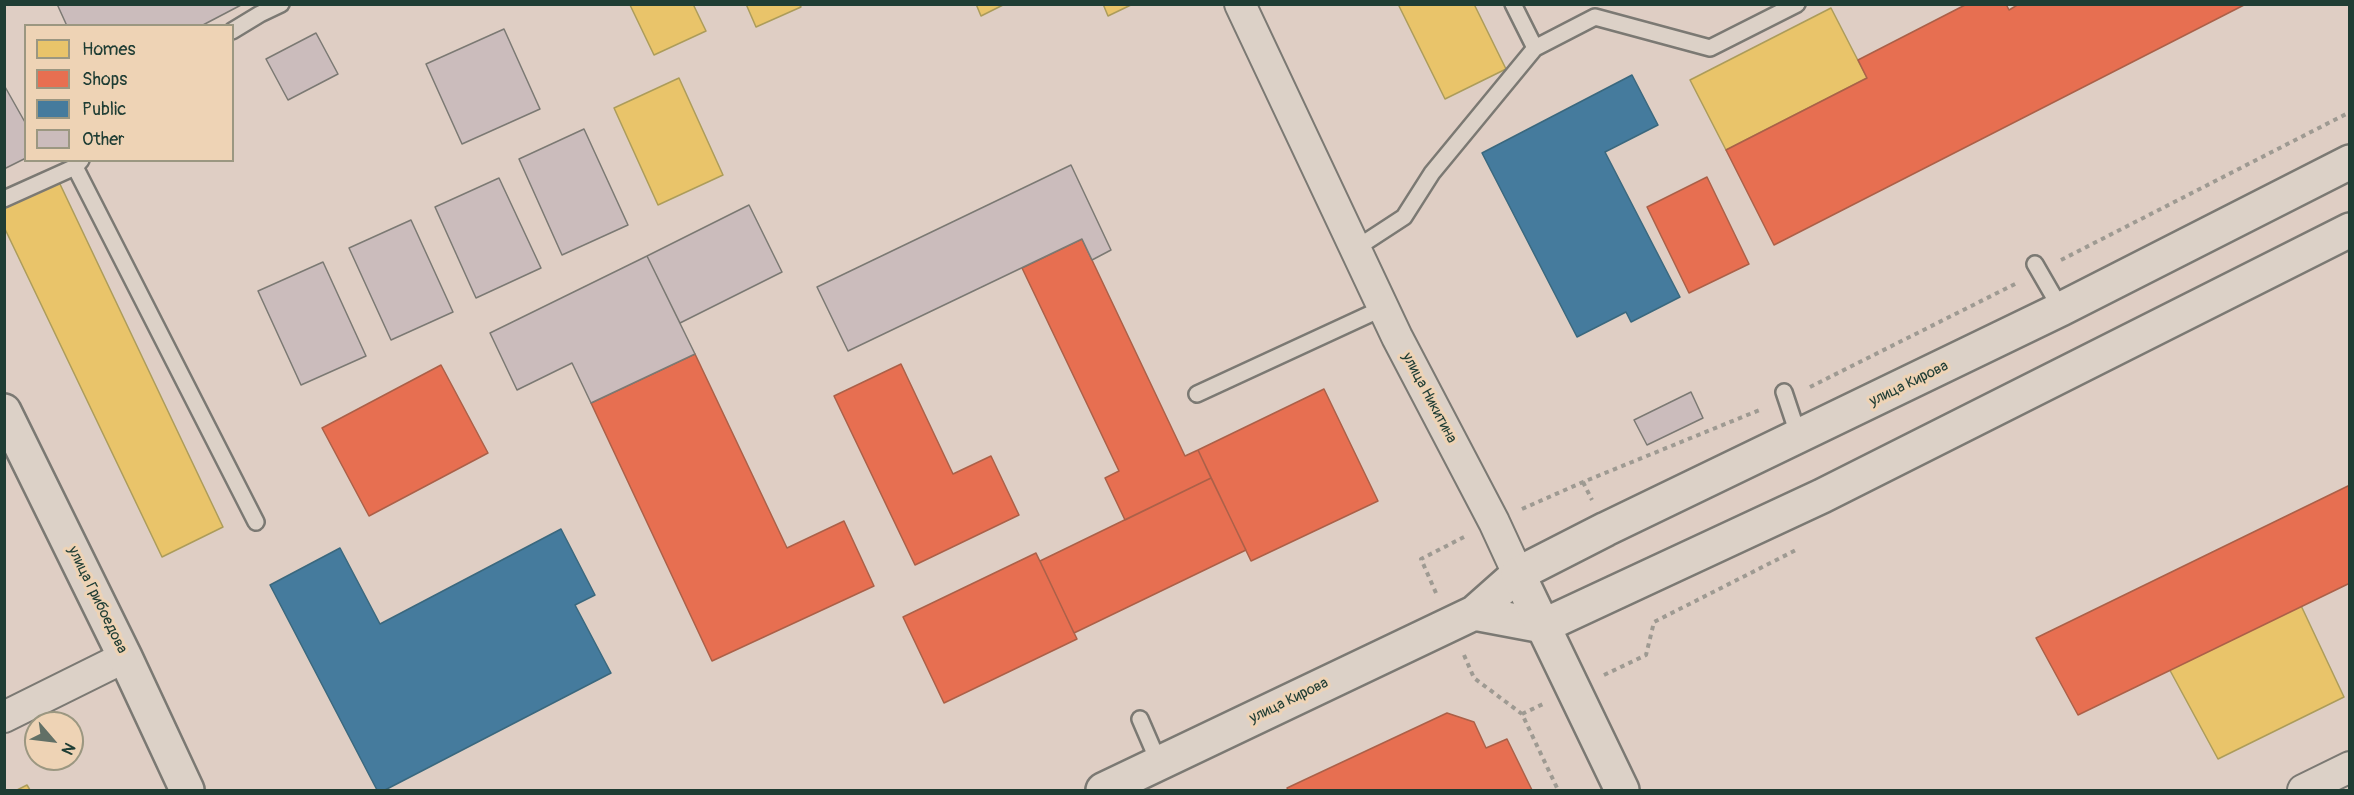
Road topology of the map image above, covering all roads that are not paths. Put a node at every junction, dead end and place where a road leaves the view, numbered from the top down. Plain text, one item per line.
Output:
1 (280, 4) edge
2 (1240, 4) edge
3 (1513, 4) edge
4 (1797, 4) edge
5 (234, 30) edge
6 (1535, 48) junction
7 (2349, 162) edge
8 (78, 164) edge
9 (4, 200) edge
10 (2349, 230) edge
11 (1355, 249) junction
12 (2037, 268) road end
13 (1383, 308) junction
14 (2061, 309) junction
15 (1197, 394) dead end
16 (1786, 395) road end
17 (4, 411) edge
18 (1799, 437) junction
19 (256, 522) dead end
20 (1518, 574) junction
21 (1462, 619) junction
22 (1543, 626) junction
23 (125, 657) junction
24 (4, 717) edge
25 (1140, 719) dead end
26 (1159, 763) junction
27 (2349, 767) edge
28 (187, 790) edge
29 (1103, 790) edge
30 (1622, 790) edge
31 (2303, 790) edge

1 - 5 lane
2 - 11 street, улица Никитина
3 - 6 lane
4 - 6 lane
6 - 11 lane
7 - 14 main road, улица Кирова
8 - 9 lane
8 - 19 lane
10 - 22 main road
11 - 13 street, улица Никитина
12 - 14 lane
13 - 15 lane
13 - 20 street, улица Никитина
14 - 18 main road, улица Кирова
16 - 18 lane
17 - 23 main road, улица Грибоедова
18 - 20 main road, улица Кирова
20 - 21 main road, улица Кирова
20 - 22 main road, улица Никитина
21 - 22 main road
21 - 26 main road, улица Кирова
22 - 30 main road, улица Никитина
23 - 24 street
23 - 28 main road, улица Грибоедова
25 - 26 lane
26 - 29 main road, улица Кирова
27 - 31 street

